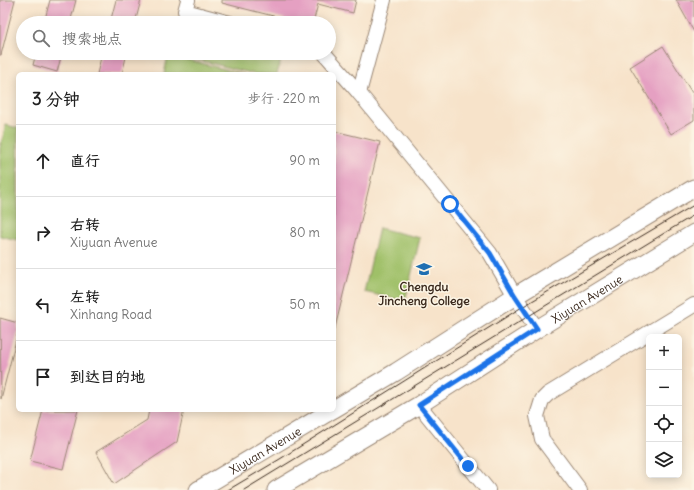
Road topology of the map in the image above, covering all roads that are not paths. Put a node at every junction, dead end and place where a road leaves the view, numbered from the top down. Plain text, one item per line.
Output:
1 (188, 0) edge
2 (384, 0) edge
3 (201, 16) edge
4 (330, 60) edge
5 (359, 93) junction
6 (694, 188) edge
7 (694, 233) edge
8 (515, 296) junction
9 (694, 305) edge
10 (537, 329) junction
11 (419, 405) junction
12 (336, 407) edge
13 (328, 412) edge
14 (198, 490) edge
15 (276, 490) edge
16 (488, 490) edge
17 (580, 490) edge

1 - 3 street
2 - 5 street
4 - 5 street
5 - 8 street
6 - 8 main road, Xiyuan Avenue
7 - 10 main road, Xiyuan Avenue
8 - 10 street
8 - 12 main road, Xiyuan Avenue
9 - 17 street
10 - 11 main road, Xiyuan Avenue
11 - 15 main road, Xiyuan Avenue
11 - 16 street
13 - 14 main road, Xiyuan Avenue

